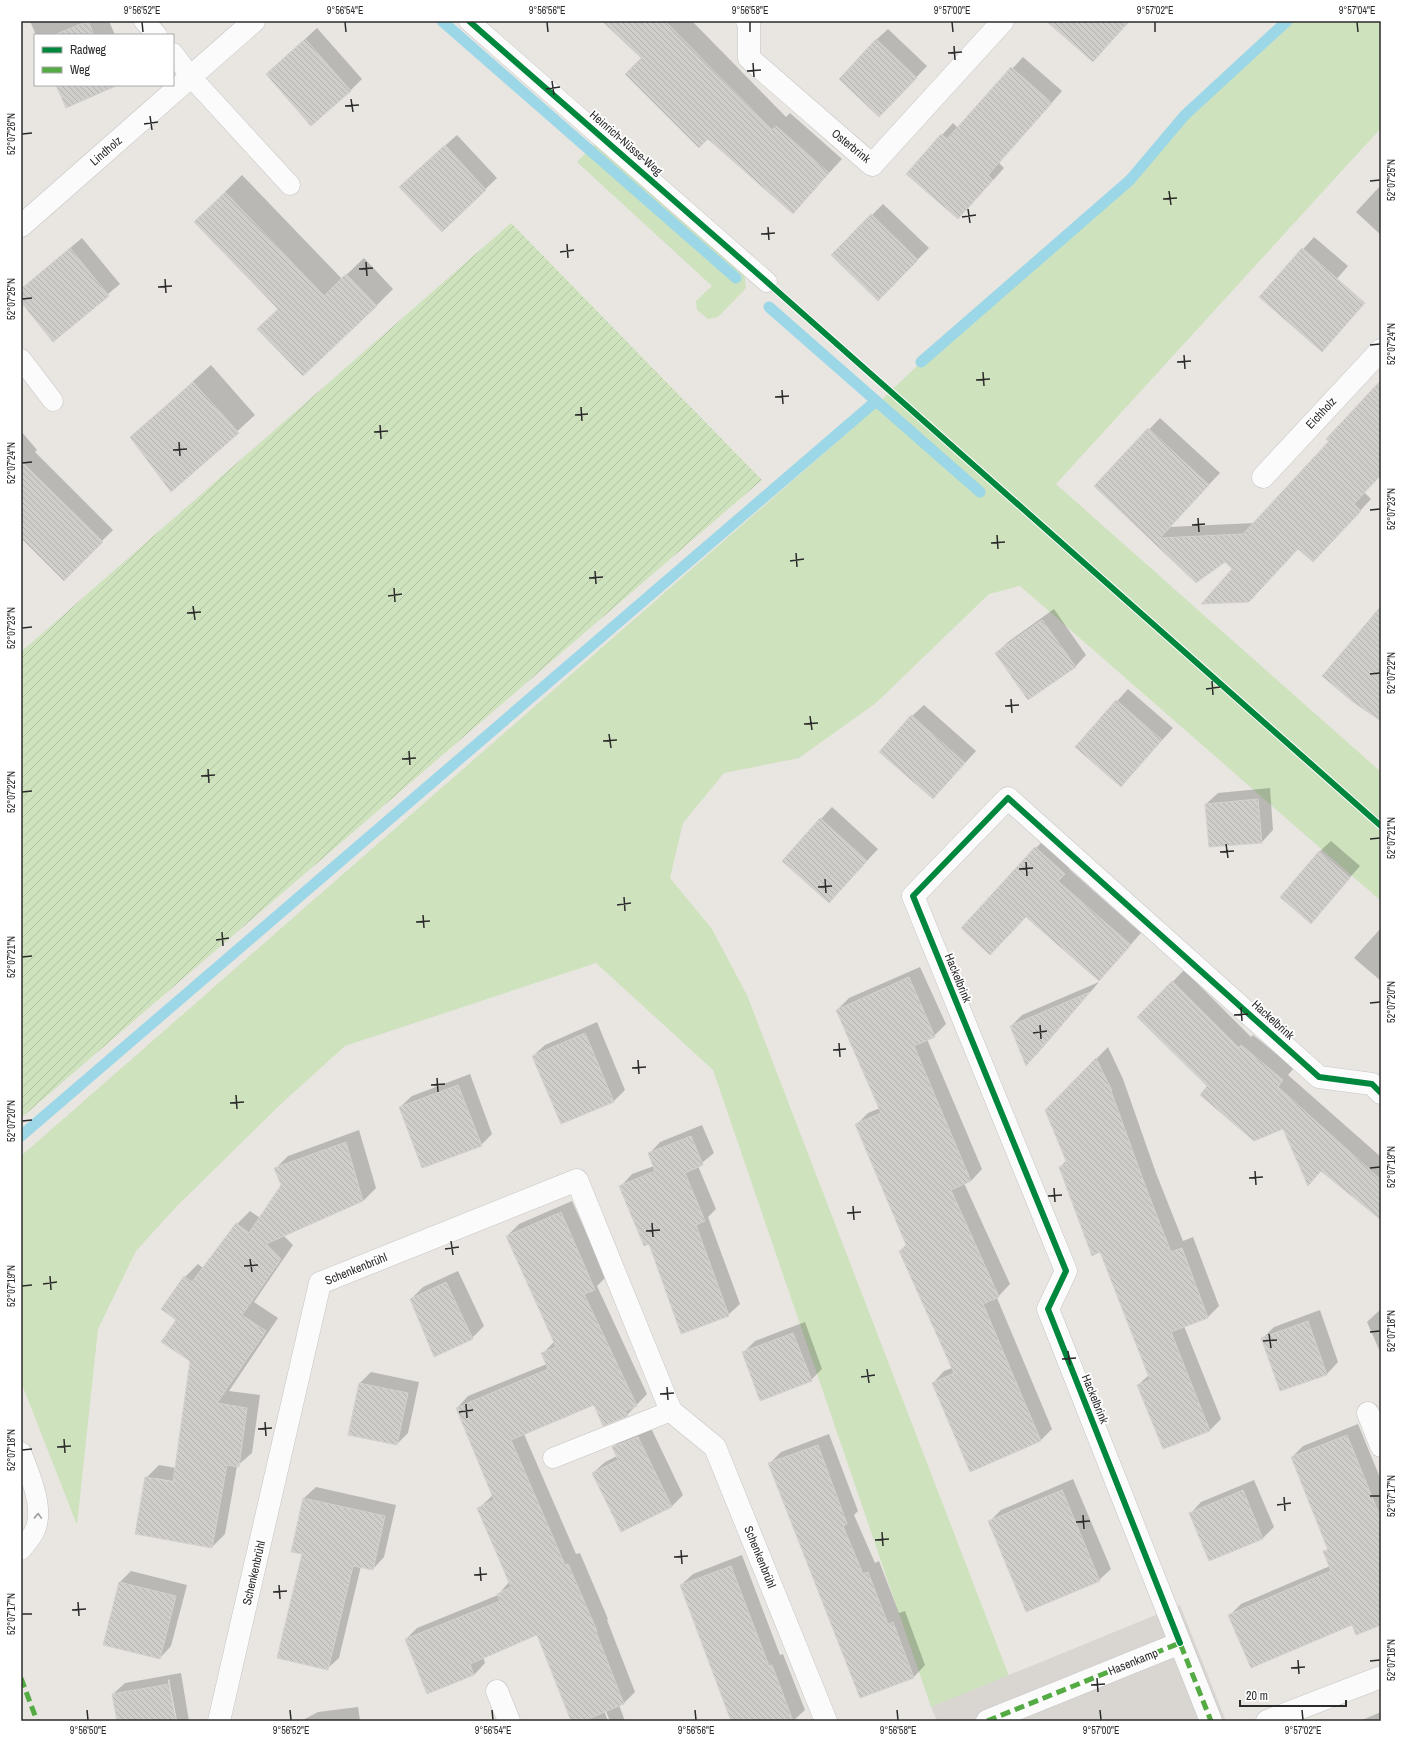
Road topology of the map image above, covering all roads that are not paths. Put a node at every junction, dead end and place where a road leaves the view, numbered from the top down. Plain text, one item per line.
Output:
1 (144, 21) edge
2 (254, 21) edge
3 (469, 21) edge
4 (747, 21) edge
5 (1003, 21) edge
6 (156, 34) edge
7 (174, 54) edge
8 (191, 77) junction
9 (290, 186) dead end
10 (21, 226) edge
11 (767, 282) dead end
12 (1381, 350) edge
13 (21, 359) edge
14 (54, 402) dead end
15 (1263, 477) dead end
16 (1381, 1092) edge
17 (670, 1411) junction
18 (1368, 1413) dead end
19 (1381, 1446) edge
20 (21, 1452) edge
21 (553, 1458) dead end
22 (21, 1533) edge
23 (21, 1546) edge
24 (21, 1550) edge
25 (1180, 1643) junction
26 (1381, 1677) edge
27 (497, 1691) dead end
28 (219, 1721) edge
29 (509, 1721) edge
30 (826, 1721) edge
31 (987, 1721) edge
32 (1212, 1721) edge
33 (1267, 1721) edge

1 - 6 lane
2 - 8 street, Lindholz
3 - 11 lane, Heinrich-Nüsse-Weg
4 - 5 street, Osterbrink
7 - 8 lane
8 - 9 lane
8 - 10 street, Lindholz
12 - 15 street, Eichholz
13 - 14 lane
16 - 25 street, Hackelbrink
17 - 21 lane
17 - 28 street, Schenkenbrühl
17 - 30 street, Schenkenbrühl
18 - 19 street
24 -> 20 lane
22 - 23 lane
25 - 31 street, Hasenkamp
25 - 32 street
26 - 33 street
27 - 29 street

